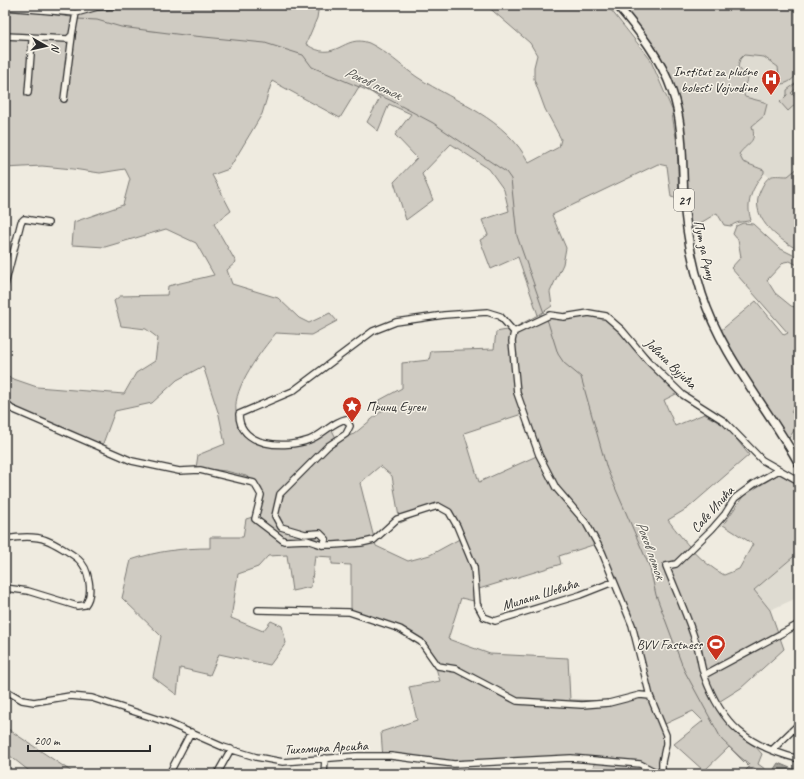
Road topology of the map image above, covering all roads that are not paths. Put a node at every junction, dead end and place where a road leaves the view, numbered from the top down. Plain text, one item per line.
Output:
1 (55, 5) edge
2 (121, 5) edge
3 (617, 5) edge
4 (5, 7) edge
5 (55, 12) junction
6 (76, 13) junction
7 (72, 35) junction
8 (5, 36) edge
9 (35, 38) junction
10 (28, 93) dead end
11 (64, 99) dead end
12 (48, 222) dead end
13 (5, 285) edge
14 (514, 332) junction
15 (5, 403) edge
16 (799, 464) edge
17 (779, 470) junction
18 (799, 481) edge
19 (5, 538) edge
20 (322, 545) junction
21 (614, 582) junction
22 (5, 588) edge
23 (258, 610) dead end
24 (799, 624) edge
25 (704, 675) junction
26 (5, 690) edge
27 (650, 696) junction
28 (799, 724) edge
29 (191, 732) junction
30 (231, 749) junction
31 (772, 750) junction
32 (325, 758) junction
33 (799, 759) edge
34 (169, 774) edge
35 (217, 774) edge
36 (324, 774) edge
37 (661, 774) edge

1 - 5 street
2 - 6 street
3 - 16 main road, Пут за Руму / 21
4 - 5 street
5 - 6 street
6 - 7 street
7 - 9 street
7 - 11 street
8 - 9 street
9 - 10 street
12 - 13 street
14 - 17 street, Јована Вујића
14 - 20 street
14 - 21 street
15 - 20 street, Милана Шевића
17 - 18 street, Јована Вујића
17 - 25 street, Саве Ипића
19 - 22 street
20 - 21 street, Милана Шевића
21 - 27 street
23 - 27 street
24 - 25 street
25 - 31 street
26 - 29 street, Тихомира Арсића
27 - 37 street
28 - 31 street
29 - 30 street, Тихомира Арсића
29 - 34 street
30 - 32 street, Тихомира Арсића
30 - 35 street
31 - 33 street
32 - 36 street
32 - 37 street, Тихомира Арсића

